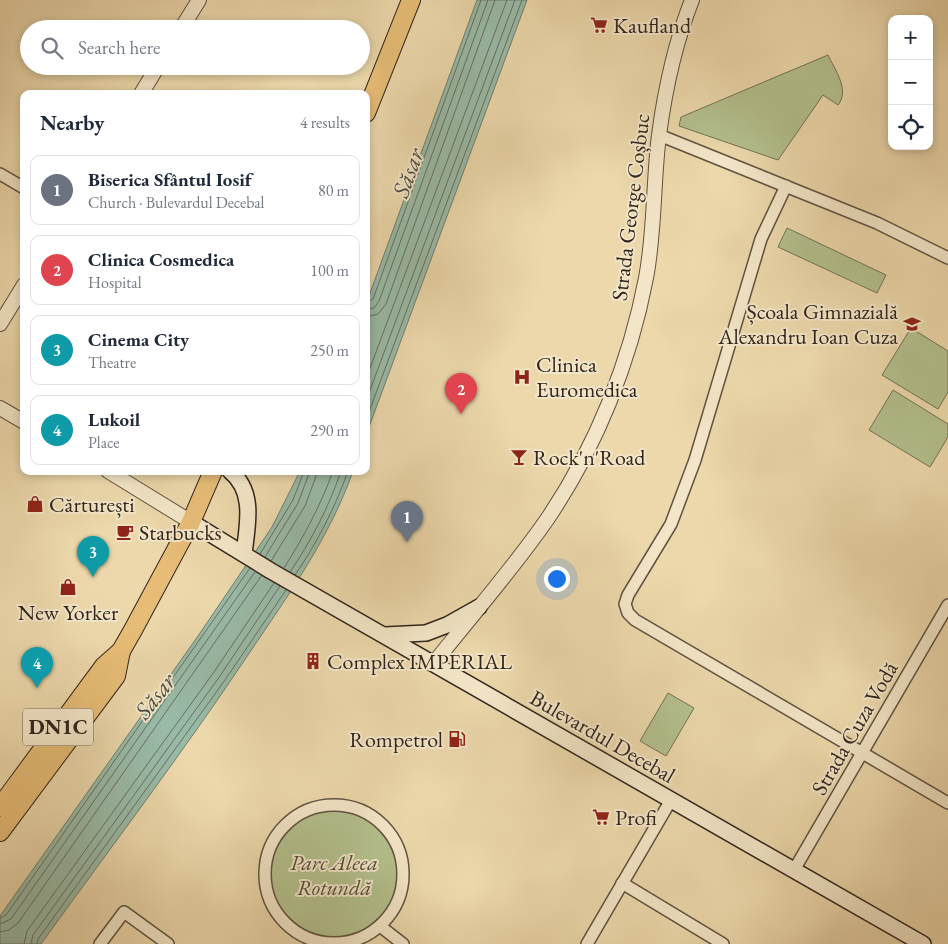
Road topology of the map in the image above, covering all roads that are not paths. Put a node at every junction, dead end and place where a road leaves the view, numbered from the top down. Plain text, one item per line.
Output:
1 (199, 0) edge
2 (411, 0) edge
3 (692, 0) edge
4 (187, 20) edge
5 (153, 75) edge
6 (143, 90) edge
7 (370, 103) edge
8 (659, 135) junction
9 (0, 174) edge
10 (20, 186) edge
11 (786, 186) junction
12 (948, 258) edge
13 (20, 292) edge
14 (0, 324) edge
15 (0, 408) edge
16 (20, 420) edge
17 (115, 475) edge
18 (211, 475) edge
19 (233, 475) edge
20 (191, 522) junction
21 (244, 554) junction
22 (948, 605) edge
23 (479, 607) junction
24 (385, 635) junction
25 (121, 651) junction
26 (434, 663) junction
27 (862, 753) junction
28 (671, 800) junction
29 (948, 803) edge
30 (0, 807) edge
31 (0, 832) edge
32 (794, 870) junction
33 (622, 884) junction
34 (380, 926) junction
35 (100, 944) edge
36 (168, 944) edge
37 (403, 944) edge
38 (587, 944) edge
39 (723, 944) edge
40 (923, 944) edge

1 - 4 street
2 - 7 main road
3 - 8 street, Strada George Coșbuc
5 - 6 street
8 - 11 street
8 - 23 street, Strada George Coșbuc
9 - 10 street
11 - 12 street
11 - 27 street
13 - 14 street
15 - 16 street
17 - 20 street, Bulevardul Decebal
18 - 20 main road, DN1C
19 - 21 main road
20 - 21 main road, Bulevardul Decebal
20 - 25 main road, DN1C
21 - 24 main road, Bulevardul Decebal
22 - 27 street, Strada Cuza Vodă
23 - 24 main road
23 - 26 street, Strada George Coșbuc
24 - 26 main road, Bulevardul Decebal
25 - 30 main road, DN1C
25 - 31 main road, DN1C
26 - 28 main road, Bulevardul Decebal
27 - 29 street
27 - 32 street, Strada Cuza Vodă
28 - 32 main road, Bulevardul Decebal
28 - 33 street
32 - 40 main road, Bulevardul Decebal
33 - 38 street
33 - 39 street
34 - 34 street
34 - 37 street
35 - 36 street

